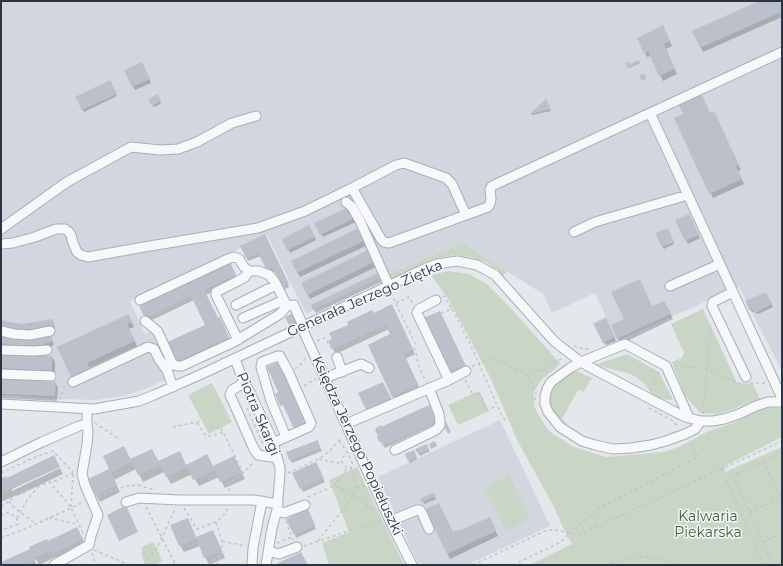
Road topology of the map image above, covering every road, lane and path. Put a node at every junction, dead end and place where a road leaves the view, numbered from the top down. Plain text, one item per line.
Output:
1 (782, 52) edge
2 (650, 113) junction
3 (256, 116) dead end
4 (352, 188) junction
5 (688, 195) junction
6 (346, 202) dead end
7 (466, 215) junction
8 (1, 229) edge
9 (574, 232) dead end
10 (1, 244) edge
11 (720, 264) junction
12 (249, 271) junction
13 (276, 285) junction
14 (670, 286) dead end
15 (390, 289) junction
16 (733, 292) junction
17 (407, 298) dead end
18 (140, 300) dead end
19 (436, 300) joint
20 (285, 303) junction
21 (396, 303) junction
22 (236, 305) dead end
23 (452, 309) junction
24 (441, 313) dead end
25 (243, 318) dead end
26 (145, 320) dead end
27 (711, 322) dead end
28 (302, 328) junction
29 (1, 331) edge
30 (50, 331) dead end
31 (238, 340) junction
32 (1, 350) edge
33 (47, 350) dead end
34 (308, 355) dead end
35 (337, 357) dead end
36 (565, 357) dead end
37 (235, 359) junction
38 (582, 362) junction
39 (478, 363) junction
40 (666, 366) junction
41 (369, 368) dead end
42 (707, 369) junction
43 (289, 372) junction
44 (342, 372) junction
45 (464, 372) junction
46 (1, 374) edge
47 (528, 375) junction
48 (51, 376) dead end
49 (322, 378) junction
50 (449, 380) junction
51 (244, 381) junction
52 (745, 381) junction
53 (774, 381) junction
54 (70, 382) joint
55 (173, 387) junction
56 (429, 388) junction
57 (296, 390) junction
58 (782, 398) edge
59 (60, 400) dead end
60 (782, 402) edge
61 (1, 404) edge
62 (497, 406) junction
63 (646, 406) dead end
64 (539, 407) dead end
65 (87, 409) junction
66 (689, 418) junction
67 (505, 420) dead end
68 (87, 421) junction
69 (702, 421) junction
70 (202, 422) dead end
71 (197, 423) junction
72 (173, 427) dead end
73 (347, 427) junction
74 (221, 428) dead end
75 (223, 432) junction
76 (685, 434) junction
77 (286, 437) junction
78 (119, 439) dead end
79 (339, 441) junction
80 (782, 441) edge
81 (273, 443) junction
82 (395, 450) dead end
83 (348, 453) junction
84 (782, 453) edge
85 (258, 455) junction
86 (277, 456) junction
87 (319, 459) junction
88 (1, 462) edge
89 (342, 462) junction
90 (764, 462) junction
91 (347, 468) junction
92 (351, 468) junction
93 (1, 473) edge
94 (73, 473) junction
95 (243, 473) junction
96 (285, 474) dead end
97 (77, 476) dead end
98 (726, 480) dead end
99 (366, 482) dead end
100 (51, 483) junction
101 (334, 486) junction
102 (38, 487) junction
103 (356, 487) junction
104 (354, 495) junction
105 (781, 497) edge
106 (179, 500) junction
107 (230, 500) junction
108 (9, 501) junction
109 (262, 501) junction
110 (304, 501) joint
111 (126, 502) dead end
112 (782, 503) edge
113 (145, 504) dead end
114 (1, 507) edge
115 (71, 507) junction
116 (280, 510) junction
117 (21, 512) junction
118 (749, 512) junction
119 (381, 514) dead end
120 (2, 515) edge
121 (17, 518) junction
122 (49, 518) junction
123 (387, 520) junction
124 (216, 522) junction
125 (36, 524) junction
126 (79, 524) dead end
127 (10, 528) junction
128 (429, 529) dead end
129 (1, 530) edge
130 (571, 533) junction
131 (782, 533) edge
132 (13, 534) junction
133 (292, 537) junction
134 (1, 538) edge
135 (162, 538) junction
136 (222, 541) junction
137 (318, 541) junction
138 (762, 542) junction
139 (272, 547) junction
140 (253, 548) junction
141 (297, 548) junction
142 (91, 549) dead end
143 (222, 554) junction
144 (54, 565) edge
145 (96, 565) edge
146 (144, 565) edge
147 (176, 565) edge
148 (208, 565) edge
149 (217, 565) edge
150 (252, 565) edge
151 (266, 565) edge
152 (412, 565) edge
153 (472, 565) edge
154 (513, 565) edge
155 (605, 565) edge
156 (680, 565) edge
157 (764, 565) edge
158 (773, 565) edge

1 - 2 street
2 - 5 street
2 - 7 street
3 - 8 street
4 - 7 street
4 - 7 street
4 - 10 street
5 - 9 street
5 - 11 street
6 - 15 street
11 - 14 street
11 - 16 street
12 - 13 street
12 - 18 street
12 - 31 street
13 - 20 street
13 - 22 street
15 - 21 path
15 - 28 street, Generała Jerzego Ziętka
15 - 38 street, Generała Jerzego Ziętka
16 - 52 street
16 - 53 street
17 - 21 path
19 - 23 path
19 - 50 street
20 - 25 street
20 - 28 street, Księdza Jerzego Popiełuszki
20 - 31 street
21 - 56 path
23 - 24 path
23 - 39 path
26 - 31 street
27 - 42 path
28 - 37 street, Generała Jerzego Ziętka
28 - 49 street, Księdza Jerzego Popiełuszki
29 - 30 street
32 - 33 street
34 - 43 path
35 - 44 street
36 - 47 path
37 - 51 street, Piotra Skargi
37 - 55 street, Generała Jerzego Ziętka
38 - 40 street
38 - 66 street, Generała Jerzego Ziętka
38 - 76 street
39 - 45 path
39 - 47 path
39 - 62 path
40 - 42 path
40 - 66 street
41 - 44 street
42 - 52 path
42 - 69 path
43 - 57 street
43 - 77 street
44 - 49 street
45 - 50 street
45 - 62 path
46 - 48 street
47 - 64 path
49 - 57 path
49 - 73 street, Księdza Jerzego Popiełuszki
50 - 56 street
51 - 81 street, Piotra Skargi
51 - 85 street
52 - 53 path
53 - 58 street
54 - 55 street
54 - 59 path
55 - 65 street, Generała Jerzego Ziętka
56 - 73 street
56 - 82 street
57 - 77 street
60 - 69 street, Generała Jerzego Ziętka
61 - 65 street, Generała Jerzego Ziętka
62 - 67 path
63 - 76 path
65 - 68 street
66 - 69 street, Generała Jerzego Ziętka
68 - 78 path
68 - 88 street
68 - 144 street
69 - 76 street
70 - 71 path
71 - 72 path
71 - 75 path
73 - 79 path
73 - 123 street, Księdza Jerzego Popiełuszki
74 - 75 path
75 - 95 path
76 - 130 path
77 - 81 street
79 - 83 path
79 - 87 path
80 - 130 path
81 - 86 street, Piotra Skargi
83 - 89 path
83 - 92 path
84 - 90 path
85 - 86 street
85 - 95 path
86 - 116 street, Piotra Skargi
87 - 89 path
87 - 96 path
89 - 91 path
90 - 105 path
90 - 118 path
91 - 92 path
91 - 101 path
92 - 103 path
93 - 94 path
94 - 97 path
94 - 100 path
94 - 115 path
95 - 107 path
98 - 157 path
99 - 103 path
100 - 102 path
100 - 115 path
101 - 104 path
101 - 110 path
102 - 108 path
102 - 117 path
103 - 104 path
104 - 119 path
104 - 137 path
105 - 112 path
105 - 118 path
106 - 107 street
106 - 111 street
106 - 124 path
106 - 135 path
107 - 109 street
107 - 124 path
108 - 114 path
108 - 117 path
109 - 116 street
109 - 140 street
110 - 116 street
113 - 135 path
115 - 122 path
116 - 133 path
116 - 139 street, Piotra Skargi
117 - 121 path
117 - 125 path
118 - 138 path
120 - 121 path
121 - 127 path
122 - 125 path
122 - 126 path
123 - 128 street
123 - 137 path
123 - 152 street, Księdza Jerzego Popiełuszki
124 - 136 path
125 - 132 path
127 - 129 path
127 - 132 path
130 - 153 path
130 - 154 path
131 - 138 path
132 - 134 path
133 - 139 path
133 - 141 path
135 - 146 path
135 - 147 path
136 - 140 path
136 - 143 path
137 - 141 path
138 - 158 path
139 - 141 street
139 - 151 street, Piotra Skargi
140 - 150 street
142 - 145 path
143 - 148 path
143 - 149 path
155 - 156 path

